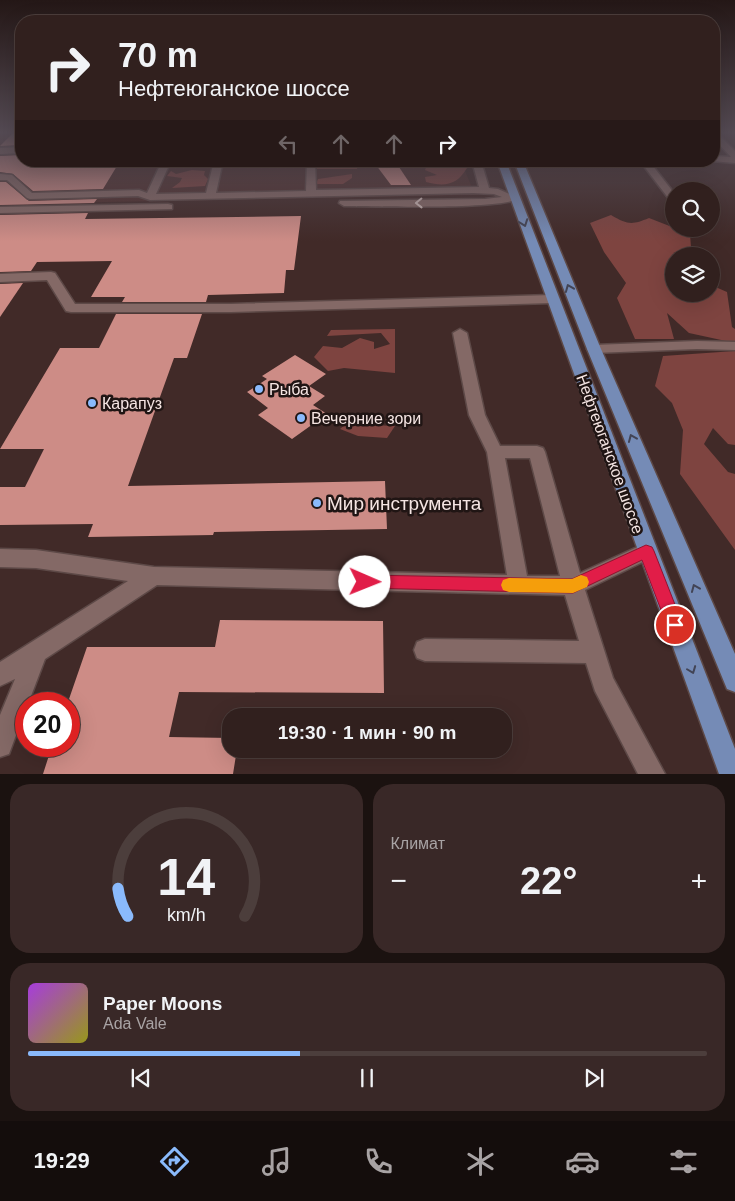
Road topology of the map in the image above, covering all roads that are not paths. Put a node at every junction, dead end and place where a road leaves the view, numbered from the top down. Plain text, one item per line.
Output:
1 (163, 169) edge
2 (217, 169) edge
3 (311, 169) edge
4 (478, 169) edge
5 (503, 169) edge
6 (521, 169) edge
7 (650, 169) edge
8 (0, 177) edge
9 (665, 188) edge
10 (485, 191) junction
11 (311, 194) junction
12 (210, 196) junction
13 (150, 197) junction
14 (514, 198) junction
15 (0, 210) edge
16 (0, 278) edge
17 (552, 299) junction
18 (460, 333) dead end
19 (735, 346) edge
20 (594, 349) junction
21 (495, 452) junction
22 (646, 551) junction
23 (0, 558) edge
24 (154, 576) junction
25 (519, 585) junction
26 (573, 586) junction
27 (424, 650) dead end
28 (37, 651) junction
29 (593, 652) junction
30 (0, 674) edge
31 (735, 681) edge
32 (0, 745) edge
33 (652, 774) edge
34 (732, 774) edge

1 - 13 lane
2 - 12 lane
3 - 11 lane
4 - 10 lane
5 - 14 main road, Нефтеюганское шоссе
20 -> 6 main road, Нефтеюганское шоссе
7 - 9 lane
8 - 13 lane
10 - 11 lane
10 - 14 lane
11 - 12 lane
12 - 13 lane
14 -> 15 lane
14 -> 17 main road, Нефтеюганское шоссе
16 - 17 lane
17 - 22 main road, Нефтеюганское шоссе
18 - 21 lane
19 - 20 lane
31 -> 20 main road, Нефтеюганское шоссе
21 - 25 lane
21 - 26 lane
22 - 26 lane
22 -> 34 main road, Нефтеюганское шоссе
23 - 24 lane
24 - 25 lane
24 - 28 lane
25 - 26 lane
26 - 29 lane
27 - 29 lane
28 - 30 lane
28 - 32 lane
29 - 33 lane

